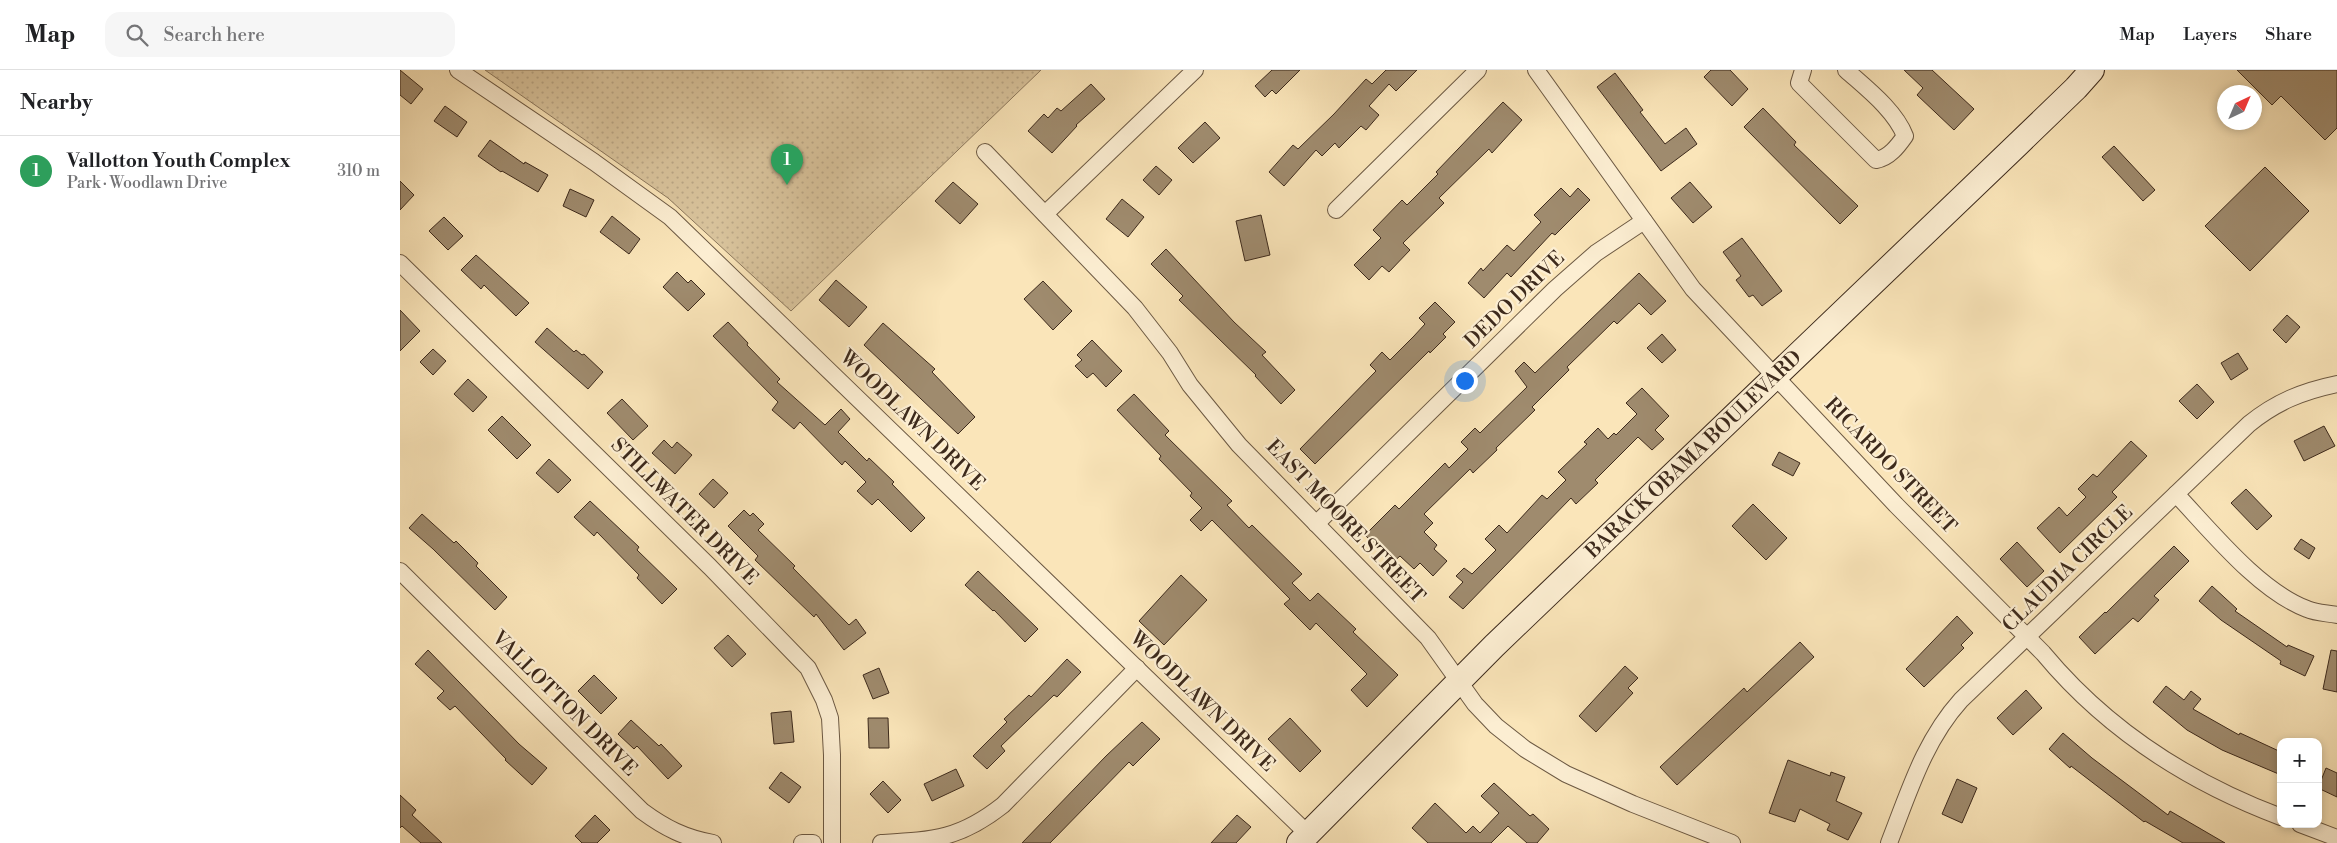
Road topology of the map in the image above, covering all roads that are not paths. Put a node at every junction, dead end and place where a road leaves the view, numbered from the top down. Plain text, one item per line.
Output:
1 (458, 70) edge
2 (1195, 70) edge
3 (1478, 70) edge
4 (1536, 70) edge
5 (1804, 70) edge
6 (1846, 70) edge
7 (2092, 70) edge
8 (985, 152) dead end
9 (1336, 210) dead end
10 (1045, 214) junction
11 (1644, 221) junction
12 (400, 263) edge
13 (1775, 376) junction
14 (2337, 384) edge
15 (2176, 494) junction
16 (1316, 524) junction
17 (400, 571) edge
18 (2337, 615) edge
19 (2027, 637) junction
20 (1137, 668) junction
21 (1460, 682) junction
22 (2277, 815) edge
23 (2311, 828) edge
24 (1304, 838) edge
25 (2337, 838) edge
26 (714, 843) edge
27 (802, 843) edge
28 (814, 843) edge
29 (832, 843) edge
30 (881, 843) edge
31 (1732, 843) edge
32 (1889, 843) edge

1 - 20 street, WOODLAWN DRIVE
2 - 10 street
3 - 9 street
4 - 11 street, RICARDO STREET
5 - 6 street
7 - 13 main road, BARACK OBAMA BOULEVARD
8 - 10 street, EAST MOORE STREET
10 - 16 street, EAST MOORE STREET
11 - 13 street, RICARDO STREET
11 - 16 street, DEDO DRIVE
12 - 29 street, STILLWATER DRIVE
13 - 19 street, RICARDO STREET
13 - 21 main road, BARACK OBAMA BOULEVARD
14 - 15 street, CLAUDIA CIRCLE
15 - 18 street
15 - 19 street, CLAUDIA CIRCLE
16 - 21 street, EAST MOORE STREET
17 - 26 street, VALLOTTON DRIVE
19 - 22 street, RICARDO STREET
19 - 32 street, CLAUDIA CIRCLE
20 - 24 street, WOODLAWN DRIVE
20 - 30 street
21 - 24 main road, BARACK OBAMA BOULEVARD
21 - 31 street, EAST MOORE STREET
23 - 25 street
27 - 28 street

